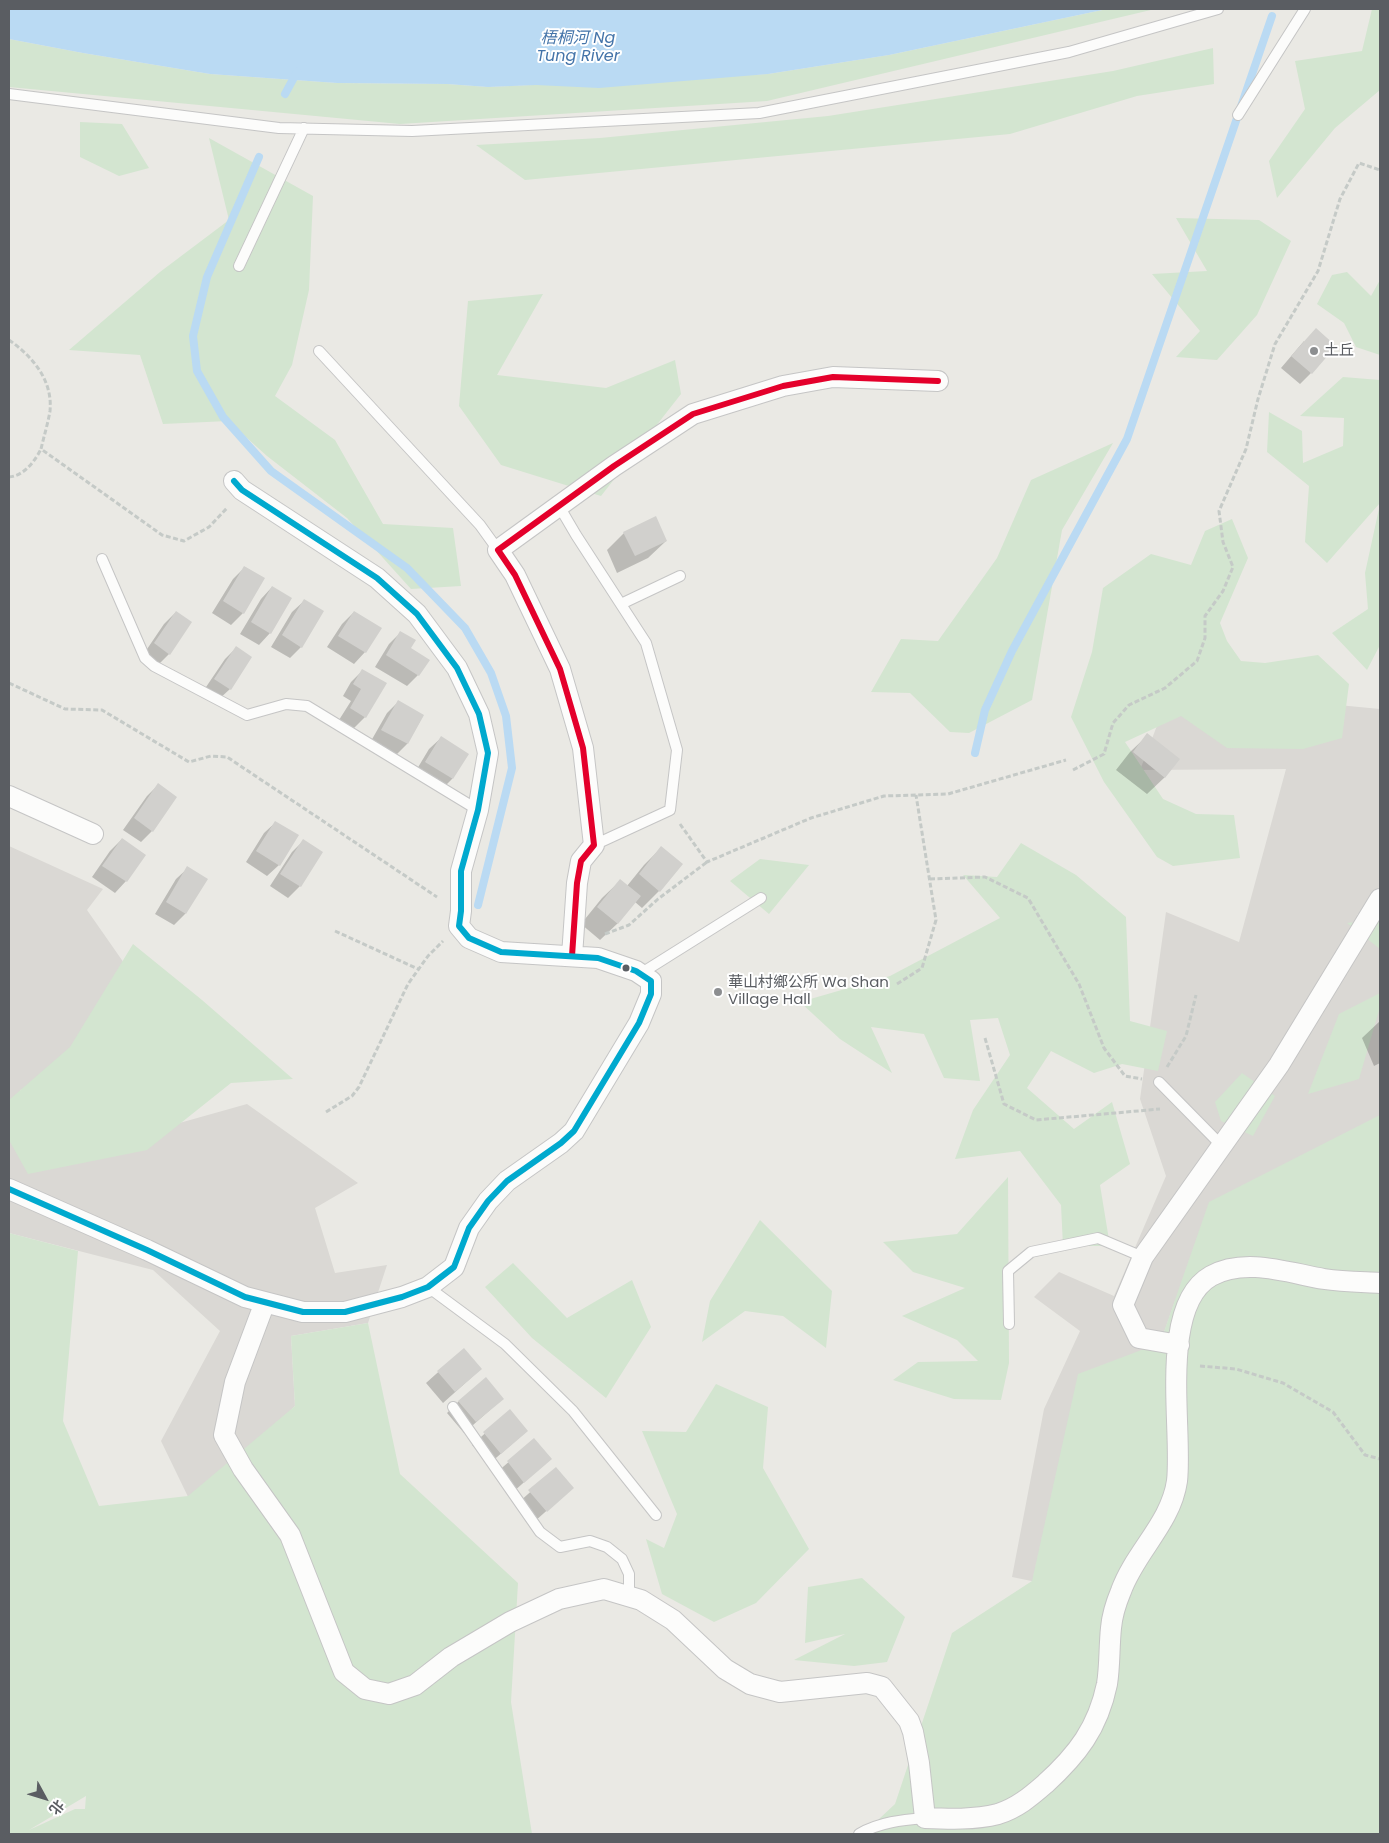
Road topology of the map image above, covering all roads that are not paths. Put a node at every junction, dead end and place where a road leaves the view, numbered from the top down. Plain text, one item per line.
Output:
1 (1218, 9) edge
2 (1306, 9) edge
3 (9, 94) edge
4 (1238, 115) dead end
5 (304, 128) junction
6 (239, 266) dead end
7 (319, 351) dead end
8 (938, 381) dead end
9 (238, 485) road end
10 (559, 506) junction
11 (498, 550) junction
12 (102, 559) dead end
13 (680, 576) dead end
14 (621, 604) junction
15 (9, 796) edge
16 (478, 810) junction
17 (93, 834) dead end
18 (594, 845) junction
19 (761, 898) dead end
20 (1380, 899) edge
21 (572, 956) junction
22 (640, 974) junction
23 (1159, 1082) road end
24 (1222, 1146) junction
25 (9, 1190) edge
26 (1143, 1257) junction
27 (1380, 1283) edge
28 (428, 1287) junction
29 (265, 1302) junction
30 (1009, 1324) dead end
31 (1179, 1345) junction
32 (453, 1407) dead end
33 (656, 1515) dead end
34 (629, 1596) junction
35 (925, 1818) junction
36 (859, 1834) edge

1 - 5 lane
2 - 4 lane
3 - 5 lane
5 - 6 lane
7 - 11 lane
8 - 10 street
9 - 16 street
10 - 11 street
10 - 14 lane
11 - 18 street
12 - 16 lane
13 - 14 lane
14 - 18 lane
15 - 17 street
16 - 21 street
18 - 21 street
19 - 22 lane
20 - 24 street
21 - 22 street
22 - 28 street
23 - 24 lane
24 - 26 street
25 - 29 street
26 - 30 lane
26 - 31 street
27 - 31 street
28 - 29 street
28 - 33 lane
29 - 34 street
31 - 35 street
32 - 34 lane
34 - 35 street
35 - 36 lane

